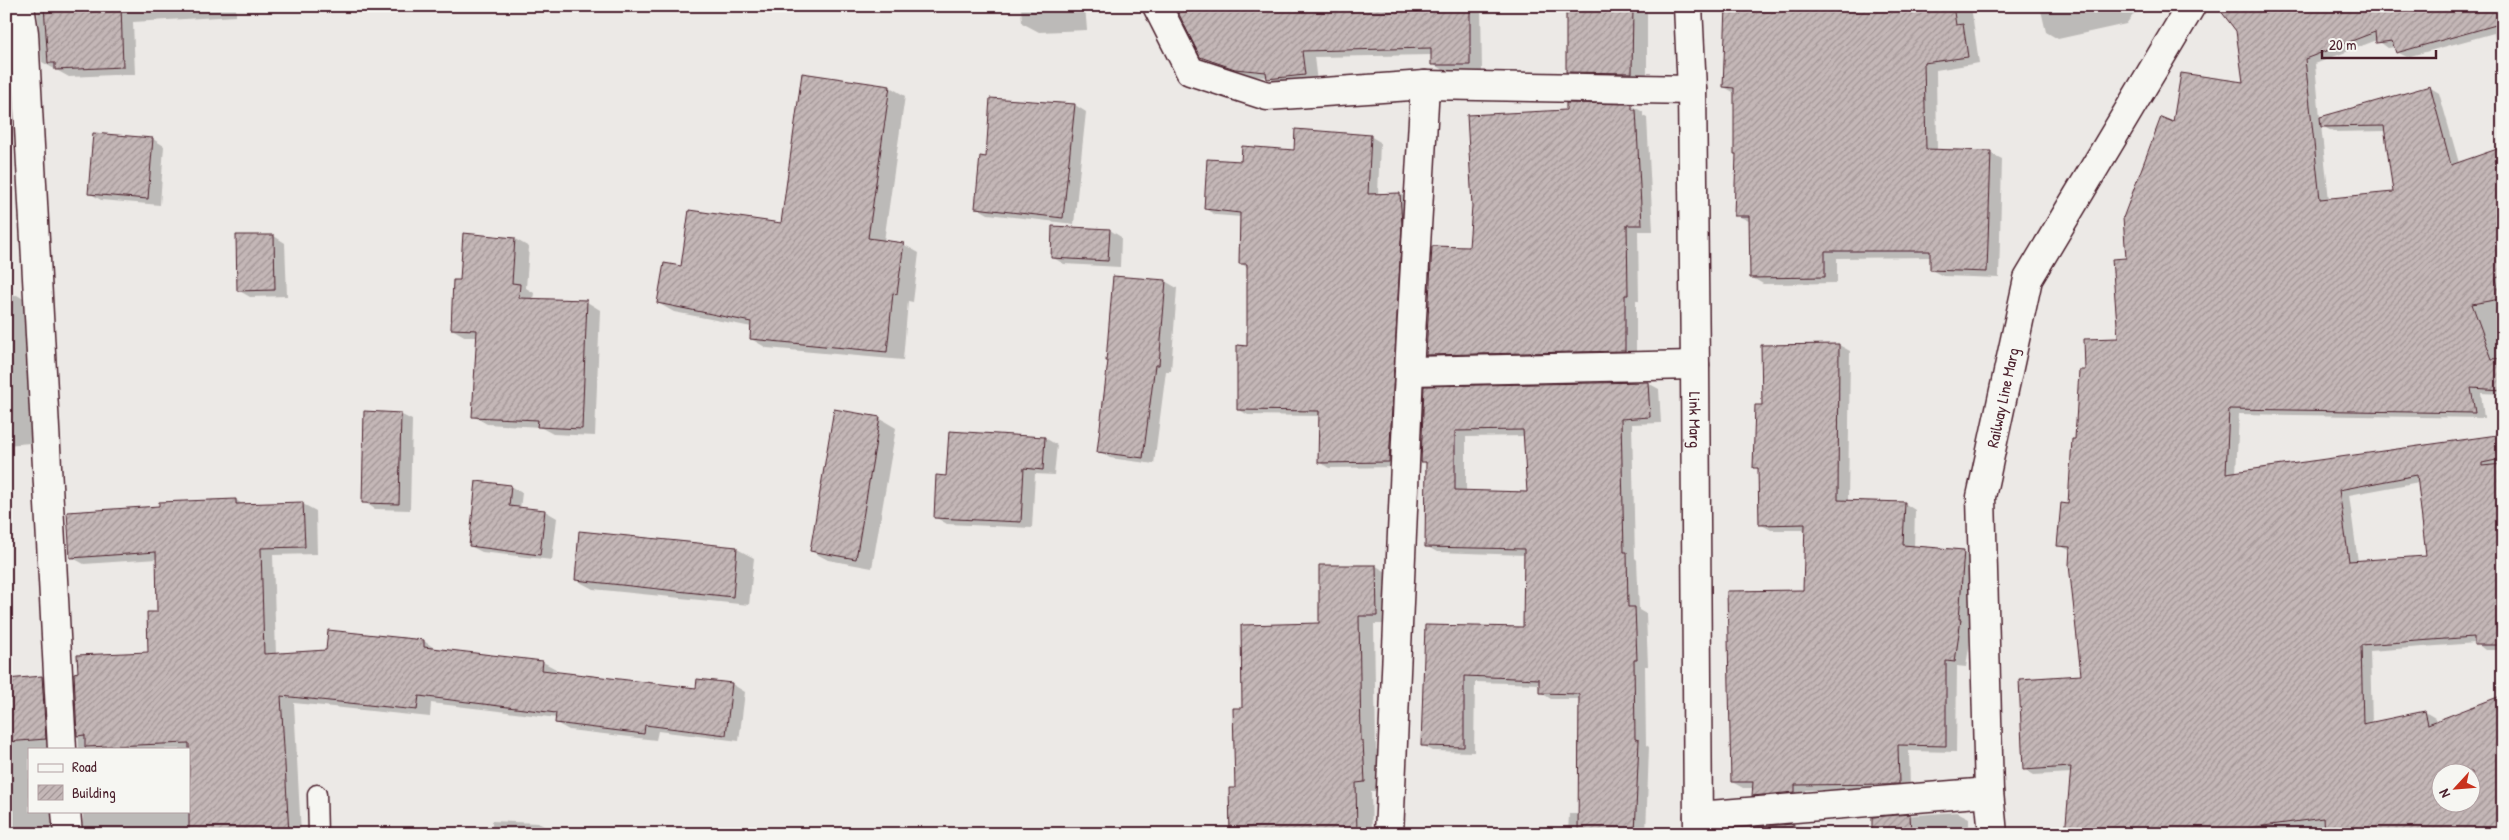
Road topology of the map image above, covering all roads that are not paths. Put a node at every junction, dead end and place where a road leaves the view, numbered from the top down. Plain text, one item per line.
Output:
1 (20, 6) edge
2 (1157, 6) edge
3 (1688, 6) edge
4 (2191, 6) edge
5 (1424, 85) junction
6 (1692, 90) junction
7 (1696, 365) junction
8 (1409, 371) junction
9 (62, 748) edge
10 (1989, 792) junction
11 (317, 794) dead end
12 (66, 812) edge
13 (1698, 825) edge
14 (68, 834) edge
15 (318, 834) edge
16 (1389, 834) edge
17 (1993, 834) edge

1 - 9 street
2 - 5 street
3 - 6 street, Link Marg
4 - 10 street, Railway Line Marg
5 - 6 street
5 - 8 street
6 - 7 street, Link Marg
7 - 8 street
7 - 13 street, Link Marg
8 - 16 street
10 - 13 street
10 - 17 street, Railway Line Marg
11 - 15 lane
12 - 14 street

